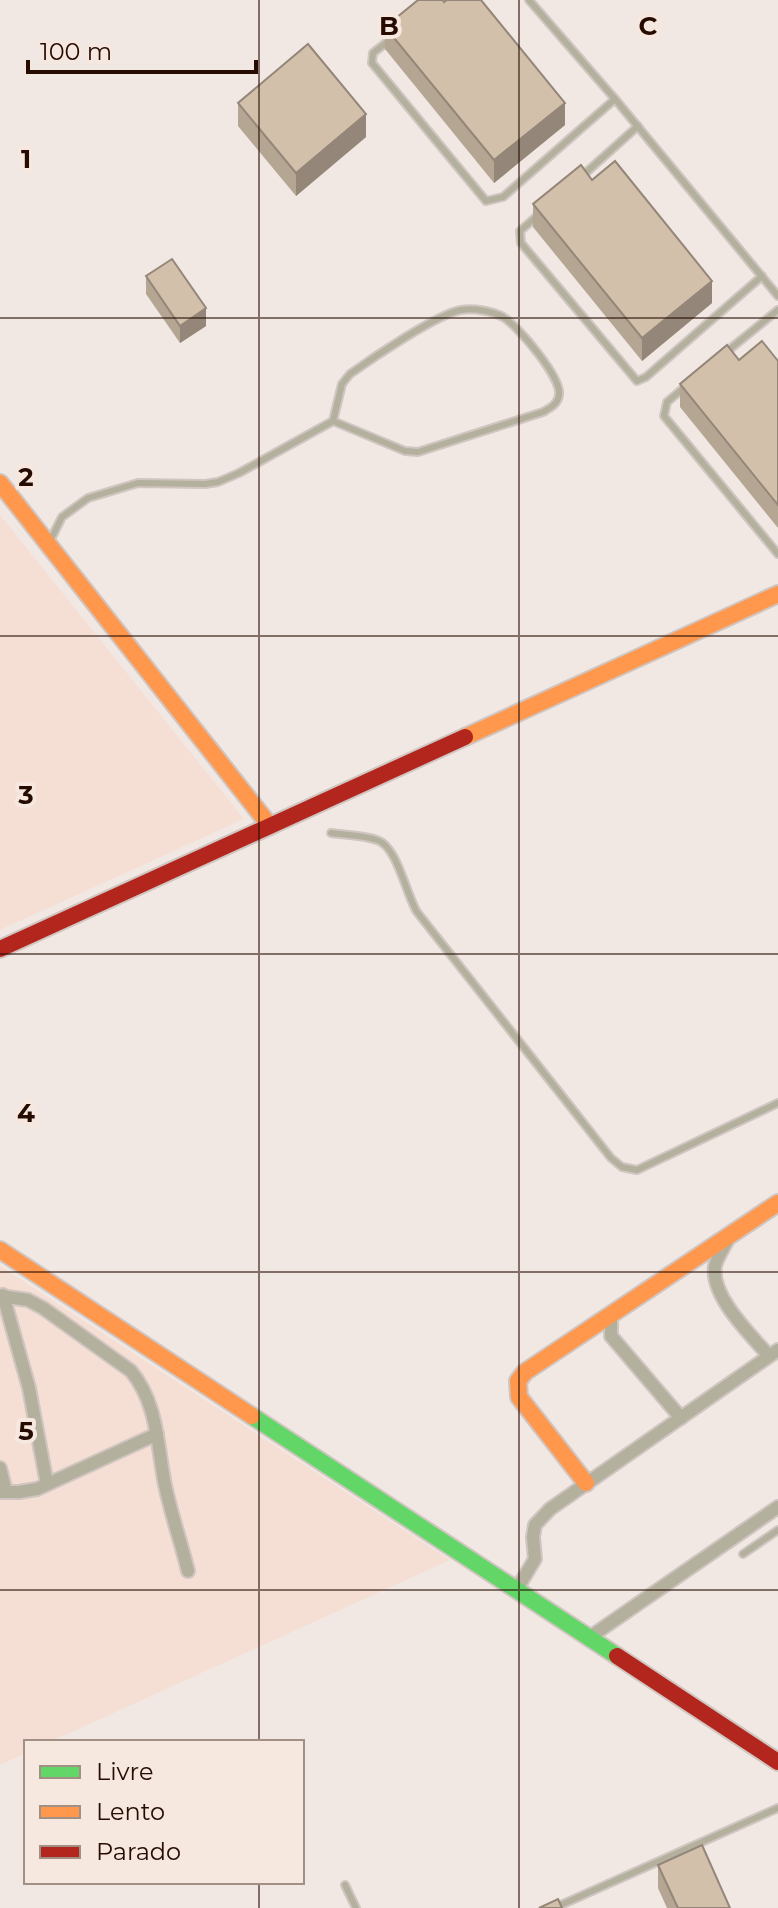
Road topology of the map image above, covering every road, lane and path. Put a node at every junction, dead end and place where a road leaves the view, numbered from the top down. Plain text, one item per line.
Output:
1 (529, 0) edge
2 (395, 35) edge
3 (615, 99) junction
4 (638, 126) junction
5 (579, 179) edge
6 (543, 210) edge
7 (762, 276) junction
8 (778, 296) edge
9 (778, 310) edge
10 (722, 356) edge
11 (689, 383) edge
12 (333, 421) junction
13 (0, 483) edge
14 (48, 544) junction
15 (778, 554) edge
16 (778, 594) edge
17 (270, 826) junction
18 (331, 833) dead end
19 (0, 949) edge
20 (778, 1103) edge
21 (778, 1203) edge
22 (729, 1237) junction
23 (0, 1250) edge
24 (1, 1296) edge
25 (611, 1316) junction
26 (774, 1353) edge
27 (681, 1418) junction
28 (157, 1434) junction
29 (0, 1468) edge
30 (586, 1483) junction
31 (47, 1484) junction
32 (3, 1492) edge
33 (778, 1507) edge
34 (778, 1530) edge
35 (743, 1554) dead end
36 (188, 1571) dead end
37 (517, 1589) junction
38 (590, 1637) junction
39 (778, 1762) edge
40 (776, 1809) edge
41 (778, 1820) edge
42 (345, 1885) dead end
43 (356, 1908) edge
44 (554, 1908) edge

1 - 3 lane
2 - 3 lane
3 - 4 lane
4 - 5 lane
4 - 7 lane
6 - 7 lane
7 - 8 lane
9 - 10 lane
11 - 15 lane
12 - 12 lane
12 - 14 lane
13 - 14 street
14 - 17 street
16 - 17 street
17 - 19 street
18 - 20 lane
21 - 22 street
22 - 25 street
22 - 26 street
23 - 37 street
24 - 28 street
24 - 31 street
25 - 27 street
25 - 30 street
26 - 27 street
27 - 30 street
28 - 31 street
28 - 36 street
29 - 32 street
30 - 37 street
31 - 32 street
33 - 38 street
34 - 35 lane
37 - 38 street
38 - 39 street
40 - 41 lane
40 - 44 lane
42 - 43 lane

